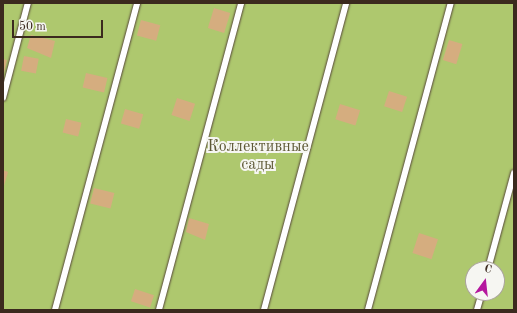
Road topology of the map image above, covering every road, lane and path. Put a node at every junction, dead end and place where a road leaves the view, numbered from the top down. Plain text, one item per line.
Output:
1 (28, 3) edge
2 (137, 3) edge
3 (241, 3) edge
4 (346, 3) edge
5 (451, 3) edge
6 (3, 98) edge
7 (514, 173) edge
8 (490, 261) edge
9 (55, 310) edge
10 (159, 310) edge
11 (264, 310) edge
12 (368, 310) edge

1 - 6 lane
2 - 9 lane
3 - 10 lane
4 - 11 lane
5 - 12 lane
7 - 8 lane

